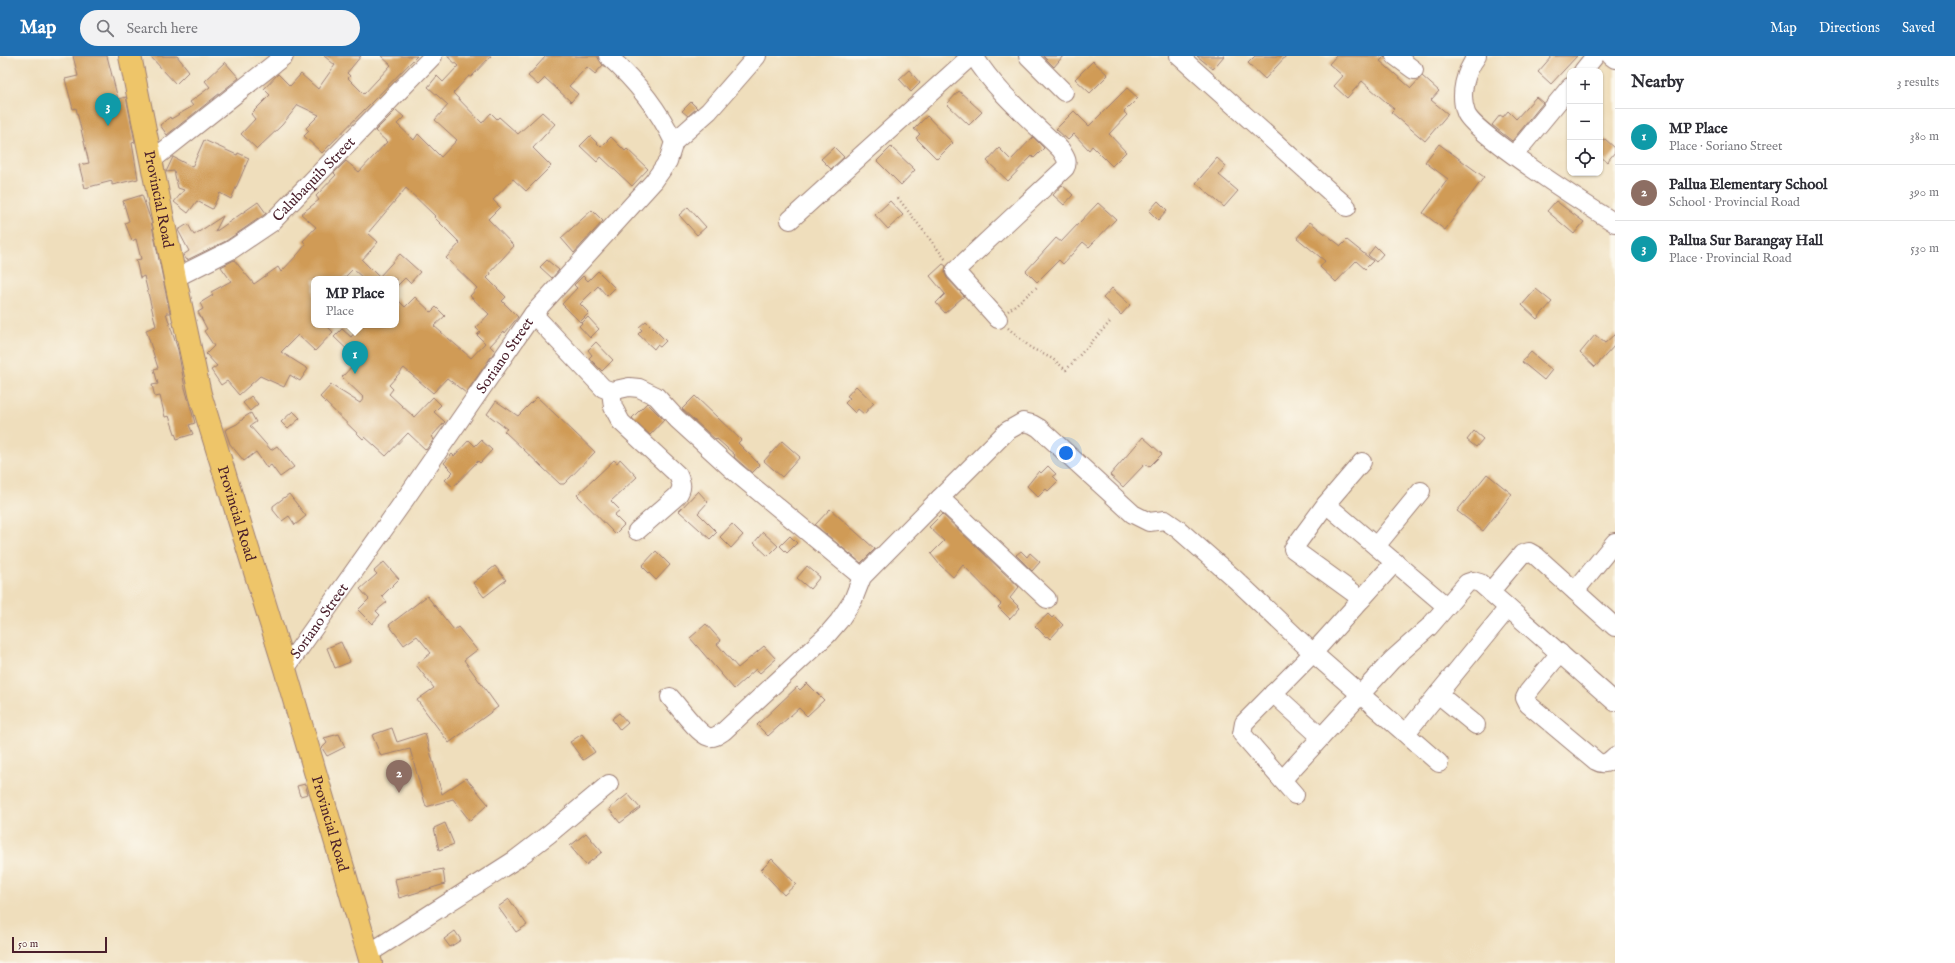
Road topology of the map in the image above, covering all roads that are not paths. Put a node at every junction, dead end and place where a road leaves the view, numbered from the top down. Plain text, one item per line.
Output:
1 (130, 56) edge
2 (284, 56) edge
3 (433, 56) edge
4 (608, 56) edge
5 (757, 56) edge
6 (971, 56) edge
7 (974, 56) edge
8 (1028, 56) edge
9 (1178, 56) edge
10 (1395, 56) edge
11 (1476, 56) edge
12 (1595, 56) edge
13 (1611, 56) edge
14 (1615, 59) edge
15 (1585, 68) edge
16 (1414, 70) dead end
17 (1567, 91) edge
18 (1064, 92) dead end
19 (674, 142) junction
20 (1514, 155) junction
21 (151, 161) junction
22 (1347, 207) dead end
23 (790, 220) dead end
24 (1615, 223) edge
25 (175, 278) junction
26 (533, 314) junction
27 (998, 319) road end
28 (611, 392) junction
29 (1362, 462) dead end
30 (1420, 491) dead end
31 (940, 498) junction
32 (1326, 504) junction
33 (637, 531) dead end
34 (1615, 542) edge
35 (1376, 546) junction
36 (1395, 562) junction
37 (862, 577) junction
38 (1575, 591) junction
39 (1490, 592) junction
40 (1047, 599) dead end
41 (1362, 599) junction
42 (1446, 606) junction
43 (1508, 608) junction
44 (1615, 627) edge
45 (1313, 653) junction
46 (1560, 653) junction
47 (284, 669) junction
48 (1273, 693) junction
49 (1361, 694) junction
50 (1438, 694) junction
51 (670, 697) dead end
52 (1615, 702) edge
53 (1476, 725) dead end
54 (1406, 733) junction
55 (1321, 737) junction
56 (1615, 756) edge
57 (1439, 764) dead end
58 (1282, 780) junction
59 (609, 784) dead end
60 (1295, 795) dead end
61 (370, 959) edge

1 - 21 main road, Provincial Road
2 - 21 street
3 - 25 street, Calubaquib Street
4 - 19 street
5 - 19 street
6 - 23 street
7 - 27 street
8 - 18 street
9 - 22 street
10 - 16 street
11 - 20 street
12 - 15 street
13 - 14 street
17 - 20 street
19 - 26 street, Soriano Street
20 - 24 street
21 - 25 main road, Provincial Road
25 - 47 main road, Provincial Road
26 - 28 street
26 - 47 street, Soriano Street
28 - 33 street
28 - 37 street
29 - 32 street
30 - 35 street
31 - 37 street
31 - 40 street
31 - 45 street
32 - 35 street
32 - 41 street
34 - 38 street
35 - 36 street
36 - 41 street
36 - 42 street
37 - 51 street
38 - 39 street
38 - 44 street
39 - 42 street
39 - 43 street
41 - 45 street
42 - 49 street
43 - 46 street
43 - 50 street
45 - 48 street
45 - 49 street
46 - 52 street
46 - 56 street
47 - 61 main road, Provincial Road
48 - 55 street
48 - 58 street
49 - 54 street
49 - 55 street
50 - 53 street
50 - 54 street
54 - 57 street
55 - 58 street
58 - 60 street
59 - 61 street

